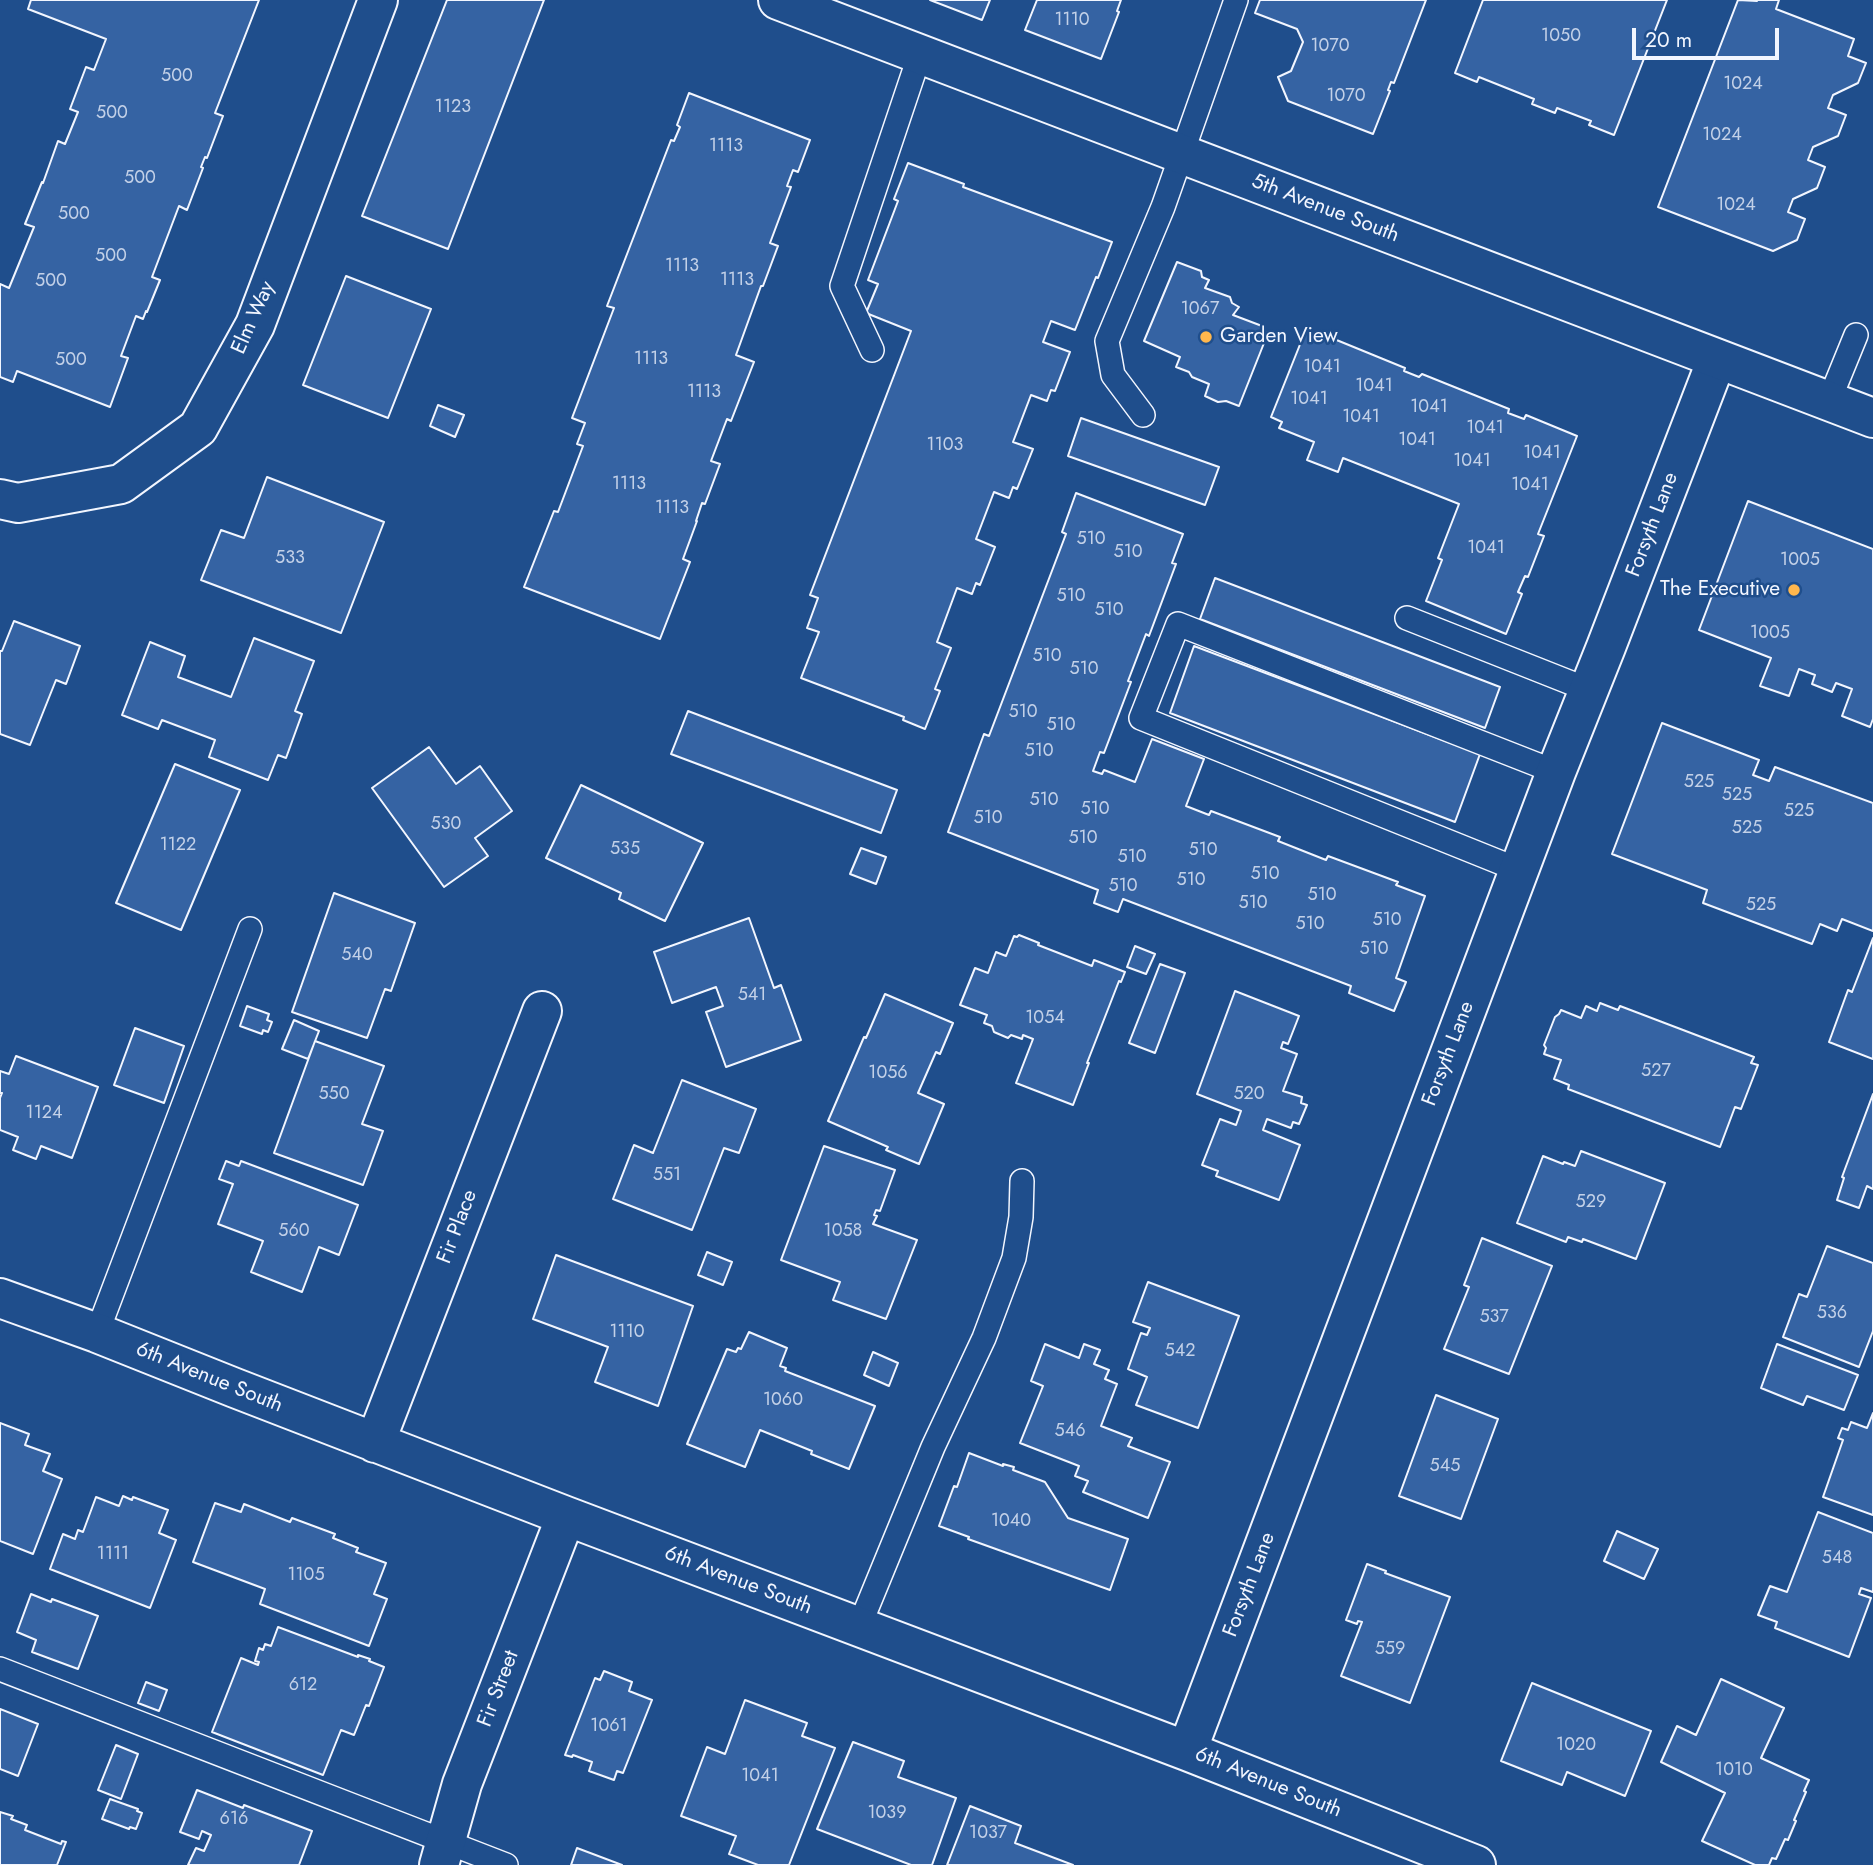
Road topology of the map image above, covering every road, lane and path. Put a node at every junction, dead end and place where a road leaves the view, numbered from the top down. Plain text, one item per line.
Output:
1 (378, 0) edge
2 (778, 0) edge
3 (1236, 0) edge
4 (920, 54) junction
5 (1182, 155) junction
6 (1856, 335) dead end
7 (872, 350) dead end
8 (1717, 359) junction
9 (1829, 401) junction
10 (1143, 415) dead end
11 (1873, 418) edge
12 (0, 499) edge
13 (1407, 618) dead end
14 (1588, 690) junction
15 (1556, 772) junction
16 (1519, 870) junction
17 (250, 929) dead end
18 (542, 1011) dead end
19 (1022, 1181) dead end
20 (0, 1298) edge
21 (97, 1333) junction
22 (375, 1443) junction
23 (566, 1516) junction
24 (859, 1627) junction
25 (0, 1669) edge
26 (1188, 1751) junction
27 (442, 1853) edge
28 (506, 1865) edge
29 (1476, 1865) edge

1 - 12 street, Elm Way
2 - 4 street, 5th Avenue South
3 - 5 lane
4 - 5 street, 5th Avenue South
4 - 7 lane
5 - 8 street, 5th Avenue South
5 - 10 lane
6 - 9 lane
8 - 9 street, 5th Avenue South
8 - 14 street, Forsyth Lane
9 - 11 street, 5th Avenue South
13 - 14 lane
14 - 15 street, Forsyth Lane
15 - 16 street, Forsyth Lane
15 - 16 lane
16 - 26 street, Forsyth Lane
17 - 21 lane
18 - 22 street, Fir Place
19 - 24 lane
20 - 21 street, 6th Avenue South
21 - 22 street, 6th Avenue South
22 - 23 street, 6th Avenue South
23 - 24 street, 6th Avenue South
23 - 27 street, Fir Street
24 - 26 street, 6th Avenue South
25 - 27 lane
26 - 29 street, 6th Avenue South
27 - 28 lane

